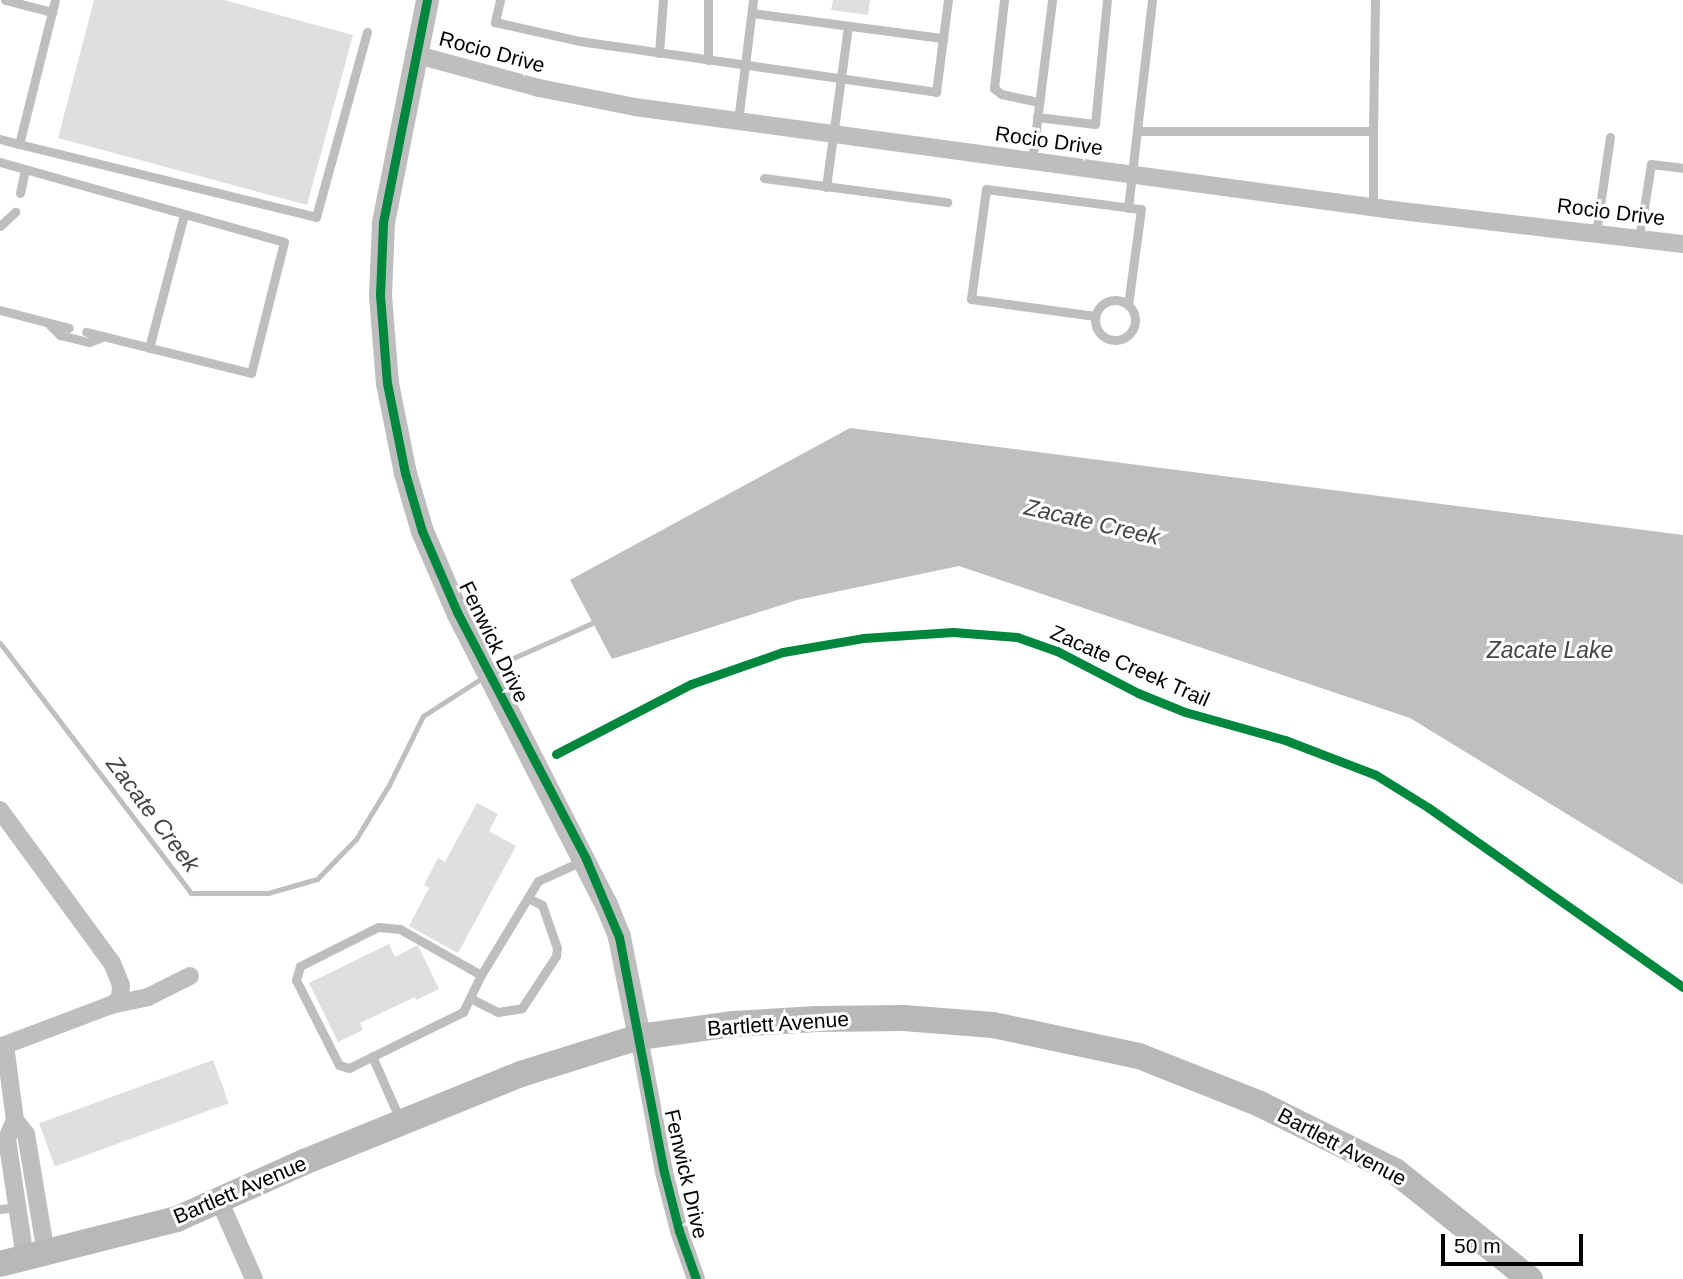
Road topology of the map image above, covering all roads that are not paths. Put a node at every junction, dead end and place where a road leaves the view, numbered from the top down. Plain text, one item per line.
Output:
1 (5, 0) edge
2 (55, 0) edge
3 (427, 0) edge
4 (500, 0) edge
5 (663, 0) edge
6 (708, 0) edge
7 (752, 0) edge
8 (948, 0) edge
9 (1004, 0) edge
10 (1052, 0) edge
11 (1107, 0) edge
12 (1152, 0) edge
13 (1375, 0) edge
14 (52, 12) junction
15 (752, 13) junction
16 (849, 26) junction
17 (367, 32) dead end
18 (943, 38) junction
19 (659, 53) junction
20 (414, 54) junction
21 (708, 60) junction
22 (746, 66) junction
23 (841, 79) junction
24 (1039, 102) junction
25 (1037, 117) junction
26 (738, 121) junction
27 (1137, 131) junction
28 (1373, 131) junction
29 (833, 134) junction
30 (1610, 137) dead end
31 (0, 139) edge
32 (19, 144) junction
33 (1032, 161) junction
34 (0, 162) edge
35 (1683, 168) edge
36 (25, 170) junction
37 (1132, 175) junction
38 (764, 178) dead end
39 (827, 187) junction
40 (20, 193) dead end
41 (947, 202) dead end
42 (1128, 208) junction
43 (1373, 208) junction
44 (15, 212) dead end
45 (184, 215) junction
46 (0, 226) edge
47 (1596, 233) junction
48 (1639, 239) junction
49 (1683, 244) edge
50 (1128, 305) junction
51 (0, 310) edge
52 (1095, 316) junction
53 (47, 322) junction
54 (69, 328) dead end
55 (86, 332) dead end
56 (103, 336) junction
57 (149, 348) junction
58 (0, 810) edge
59 (586, 859) junction
60 (528, 898) junction
61 (481, 975) junction
62 (190, 976) dead end
63 (470, 998) junction
64 (111, 1005) junction
65 (639, 1037) junction
66 (3, 1046) edge
67 (372, 1056) junction
68 (16, 1121) junction
69 (401, 1122) junction
70 (219, 1200) junction
71 (9, 1208) edge
72 (24, 1258) edge
73 (254, 1279) edge
74 (696, 1279) edge
75 (1530, 1279) edge

1 - 14 lane
2 - 14 lane
3 - 20 street, Fenwick Drive
4 - 19 lane
5 - 19 lane
6 - 21 lane
7 - 15 lane
8 - 18 lane
9 - 24 lane
10 - 24 lane
11 - 25 lane
12 - 27 lane
13 - 28 lane
14 - 32 lane
15 - 16 lane
15 - 22 lane
16 - 18 lane
16 - 23 lane
17 - 32 lane
18 - 23 lane
19 - 21 lane
20 - 26 street, Rocio Drive
20 - 59 street, Fenwick Drive
21 - 22 lane
22 - 23 lane
22 - 26 lane
23 - 29 lane
24 - 25 lane
25 - 33 lane
26 - 29 street, Rocio Drive
27 - 28 lane
27 - 37 lane
28 - 43 lane
29 - 33 street, Rocio Drive
29 - 39 lane
30 - 47 lane
31 - 32 lane
33 - 37 street, Rocio Drive
34 - 36 lane
35 - 48 lane
36 - 40 lane
36 - 45 lane
37 - 42 lane
37 - 43 street, Rocio Drive
38 - 39 lane
39 - 41 lane
42 - 50 lane
42 - 52 lane
43 - 47 street, Rocio Drive
44 - 46 lane
45 - 57 lane
45 - 57 lane
47 - 48 street, Rocio Drive
48 - 49 street, Rocio Drive
50 - 52 lane
50 - 52 lane
51 - 53 lane
53 - 54 lane
53 - 56 lane
55 - 56 lane
56 - 57 lane
58 - 64 street
59 - 60 lane
59 - 65 street, Fenwick Drive
60 - 61 lane
60 - 63 lane
61 - 63 lane
61 - 67 lane
62 - 64 street
63 - 67 lane
64 - 66 street
65 - 69 main road, Bartlett Avenue
65 - 74 street, Fenwick Drive
65 - 75 main road, Bartlett Avenue
66 - 68 street
67 - 69 lane
68 - 71 street
68 - 72 street
69 - 70 main road, Bartlett Avenue
70 - 72 main road, Bartlett Avenue
70 - 73 street
71 - 72 street

